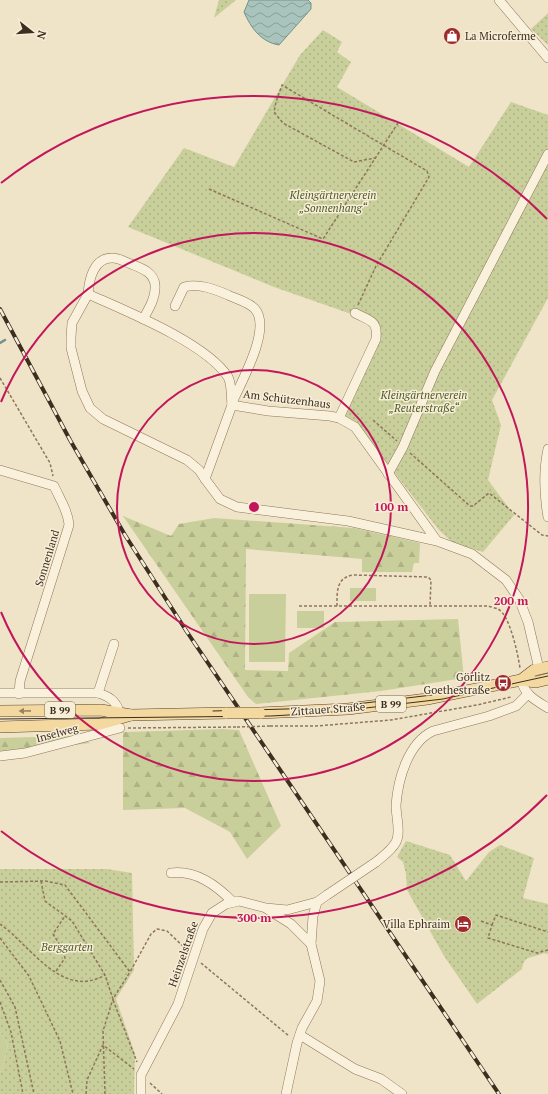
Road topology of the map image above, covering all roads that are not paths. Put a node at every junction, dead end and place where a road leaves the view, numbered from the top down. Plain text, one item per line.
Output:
1 (499, 0) edge
2 (548, 58) edge
3 (548, 154) edge
4 (88, 294) junction
5 (175, 306) dead end
6 (355, 313) road end
7 (143, 319) junction
8 (232, 405) junction
9 (339, 418) junction
10 (548, 449) edge
11 (0, 470) edge
12 (388, 474) junction
13 (205, 479) junction
14 (548, 517) edge
15 (437, 541) junction
16 (114, 644) dead end
17 (544, 668) edge
18 (548, 679) edge
19 (521, 680) junction
20 (0, 693) edge
21 (98, 693) junction
22 (19, 694) junction
23 (525, 697) junction
24 (548, 708) edge
25 (0, 711) edge
26 (120, 720) junction
27 (0, 727) edge
28 (0, 756) edge
29 (171, 873) dead end
30 (233, 902) junction
31 (317, 902) junction
32 (266, 908) junction
33 (311, 944) junction
34 (298, 1039) junction
35 (141, 1094) edge
36 (286, 1094) edge
37 (402, 1094) edge

1 - 2 street
3 - 12 street
4 - 7 street
4 - 7 street
4 - 13 street
5 - 8 street
6 - 9 street
7 - 8 street
8 - 9 street, Am Schützenhaus
8 - 13 street, Am Schützenhaus
9 - 12 street, Am Schützenhaus
10 - 14 street
11 - 22 street, Sonnenland
12 - 15 street, Am Schützenhaus
13 - 15 street
15 - 17 street
16 - 21 street
17 - 19 main road, Zittauer Straße / B 99
18 - 19 main road, Zittauer Straße / B 99
19 - 23 street
19 - 26 main road, Zittauer Straße / B 99, bridge
20 - 22 street
21 - 22 street
21 - 26 street
23 - 24 street
23 - 31 street, bridge
26 -> 25 main road, Zittauer Straße / B 99
26 - 27 main road, Zittauer Straße / B 99
26 - 28 street, Inselweg
29 - 30 street
30 - 32 street
30 - 35 street, Heinzelstraße
31 - 32 street
31 - 33 street
32 - 33 street
33 - 34 street
34 - 36 street
34 - 37 street

